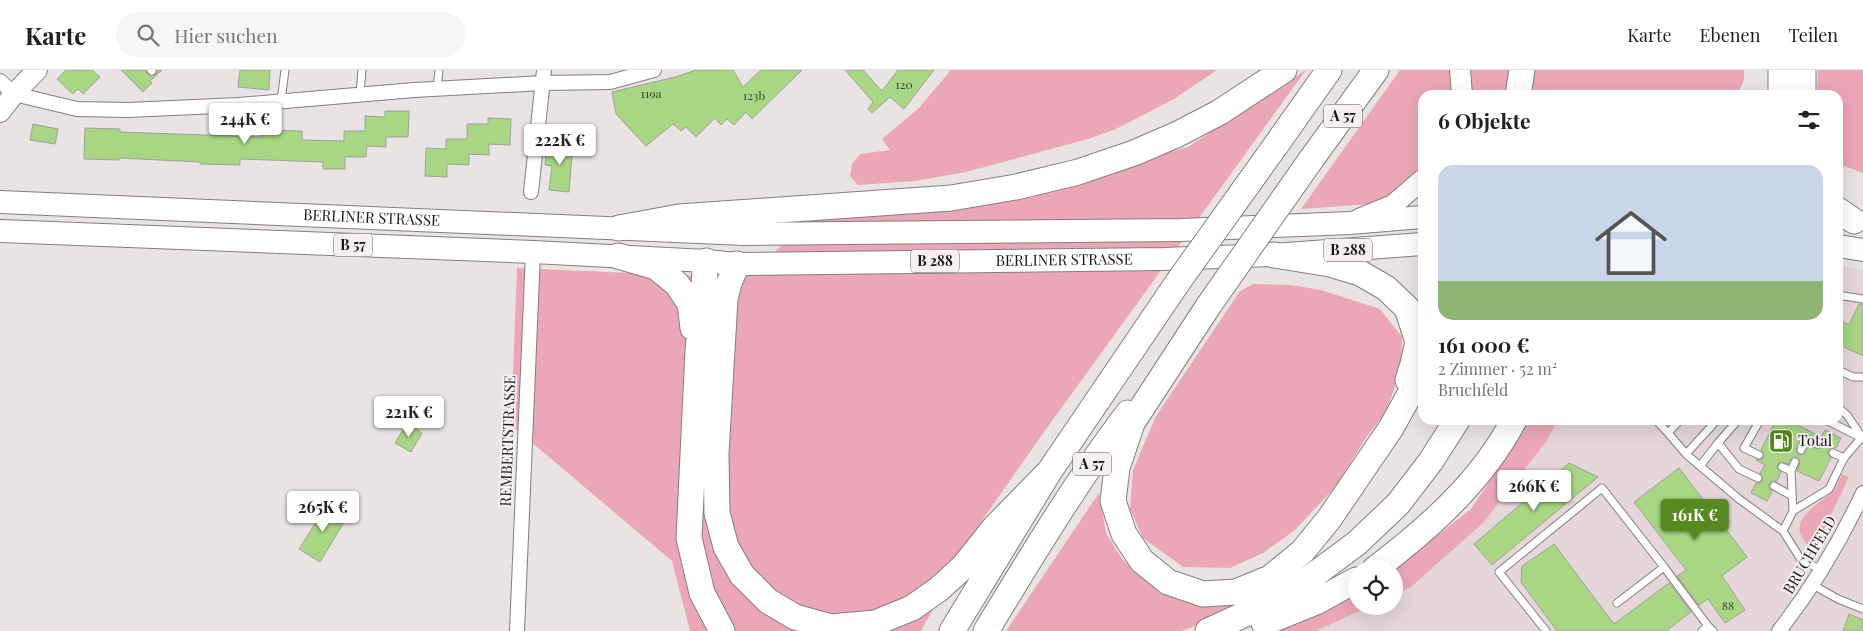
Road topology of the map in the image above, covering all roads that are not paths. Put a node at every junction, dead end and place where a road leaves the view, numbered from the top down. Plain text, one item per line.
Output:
1 (37, 70) edge
2 (285, 70) edge
3 (362, 70) edge
4 (439, 70) edge
5 (654, 70) edge
6 (1284, 70) edge
7 (1329, 70) edge
8 (1376, 70) edge
9 (1460, 70) edge
10 (1522, 70) edge
11 (1781, 70) edge
12 (1803, 70) edge
13 (544, 76) edge
14 (7, 87) edge
15 (437, 89) junction
16 (1462, 90) edge
17 (1519, 90) edge
18 (1781, 90) edge
19 (1803, 90) edge
20 (360, 94) junction
21 (281, 101) junction
22 (0, 112) edge
23 (1418, 183) edge
24 (531, 192) dead end
25 (0, 202) edge
26 (1418, 217) edge
27 (1350, 223) junction
28 (619, 228) junction
29 (0, 231) edge
30 (694, 232) joint
31 (745, 234) junction
32 (1418, 244) edge
33 (1843, 247) edge
34 (1863, 250) edge
35 (533, 252) junction
36 (1274, 255) junction
37 (618, 256) junction
38 (706, 260) junction
39 (737, 264) junction
40 (1843, 296) edge
41 (1863, 299) edge
42 (1209, 305) junction
43 (698, 350) junction
44 (1843, 372) edge
45 (1418, 377) edge
46 (1863, 377) edge
47 (1843, 411) edge
48 (1454, 425) edge
49 (1511, 425) edge
50 (1661, 425) edge
51 (1675, 425) edge
52 (1712, 425) edge
53 (1734, 425) edge
54 (1757, 425) edge
55 (1836, 425) edge
56 (1391, 428) junction
57 (1668, 433) junction
58 (1862, 438) edge
59 (1718, 443) junction
60 (1817, 444) dead end
61 (1801, 450) dead end
62 (1834, 453) dead end
63 (1686, 454) junction
64 (1758, 455) dead end
65 (1844, 458) junction
66 (1795, 462) dead end
67 (1700, 466) junction
68 (1782, 467) dead end
69 (1791, 471) junction
70 (1049, 472) junction
71 (1758, 478) dead end
72 (1774, 486) dead end
73 (1863, 493) edge
74 (1792, 496) junction
75 (1793, 512) junction
76 (1783, 531) junction
77 (1386, 560) edge
78 (1664, 567) junction
79 (1822, 571) junction
80 (1348, 584) edge
81 (1813, 585) junction
82 (1617, 603) dead end
83 (1863, 609) edge
84 (1710, 628) edge
85 (517, 631) edge
86 (722, 631) edge
87 (952, 631) edge
88 (986, 631) edge
89 (1208, 631) edge
90 (1245, 631) edge
91 (1546, 631) edge
92 (1702, 631) edge
93 (1779, 631) edge

1 - 14 main road
2 - 21 lane
3 - 20 lane
4 - 15 lane
5 - 13 street
6 - 28 highway
7 - 70 highway, A 57, bridge
8 - 42 highway, A 57, bridge
9 - 16 main road
10 - 17 highway
11 - 18 highway
12 - 19 highway
13 - 15 street
13 - 24 street
14 - 21 street
14 - 22 main road
15 - 20 street
20 - 21 street
23 - 27 main road
25 - 28 main road, BERLINER STRASSE / B 57
26 - 27 main road, BERLINER STRASSE / B 288
27 - 31 main road, BERLINER STRASSE / B 288
28 - 30 main road, BERLINER STRASSE / B 57
29 - 35 main road, BERLINER STRASSE / B 57
30 - 31 main road, BERLINER STRASSE / B 288
31 - 38 main road, BERLINER STRASSE
32 - 36 main road, BERLINER STRASSE / B 288
33 - 34 main road
35 - 37 main road, BERLINER STRASSE / B 57
35 - 85 street, REMBERTSTRASSE
36 - 39 main road, BERLINER STRASSE / B 288
36 - 56 highway
37 - 38 main road, BERLINER STRASSE / B 57
37 - 43 highway
38 - 39 main road, BERLINER STRASSE / B 288
38 - 43 highway
39 - 70 highway
40 - 41 lane
42 - 56 highway
42 - 88 highway, A 57
43 - 86 highway
44 - 46 lane
45 - 56 highway
47 - 58 lane
48 - 89 highway
49 - 77 highway
50 - 57 lane
51 - 57 lane
52 - 63 lane
53 - 59 lane
54 - 64 lane
55 - 58 lane
57 - 63 lane
58 - 65 lane
59 - 67 lane
59 - 71 lane
60 - 61 lane
62 - 65 lane
63 - 67 lane
65 - 75 lane
66 - 69 lane
67 - 76 lane
68 - 69 lane
69 - 74 lane
70 - 87 highway, A 57
72 - 74 lane
73 - 79 street, BRUCHFELD
74 - 75 lane
75 - 76 lane
76 - 79 lane
78 - 82 lane
78 - 84 lane
78 - 91 lane
79 - 81 street, BRUCHFELD
80 - 90 highway
81 - 83 lane
81 - 93 street, BRUCHFELD
84 - 92 lane

